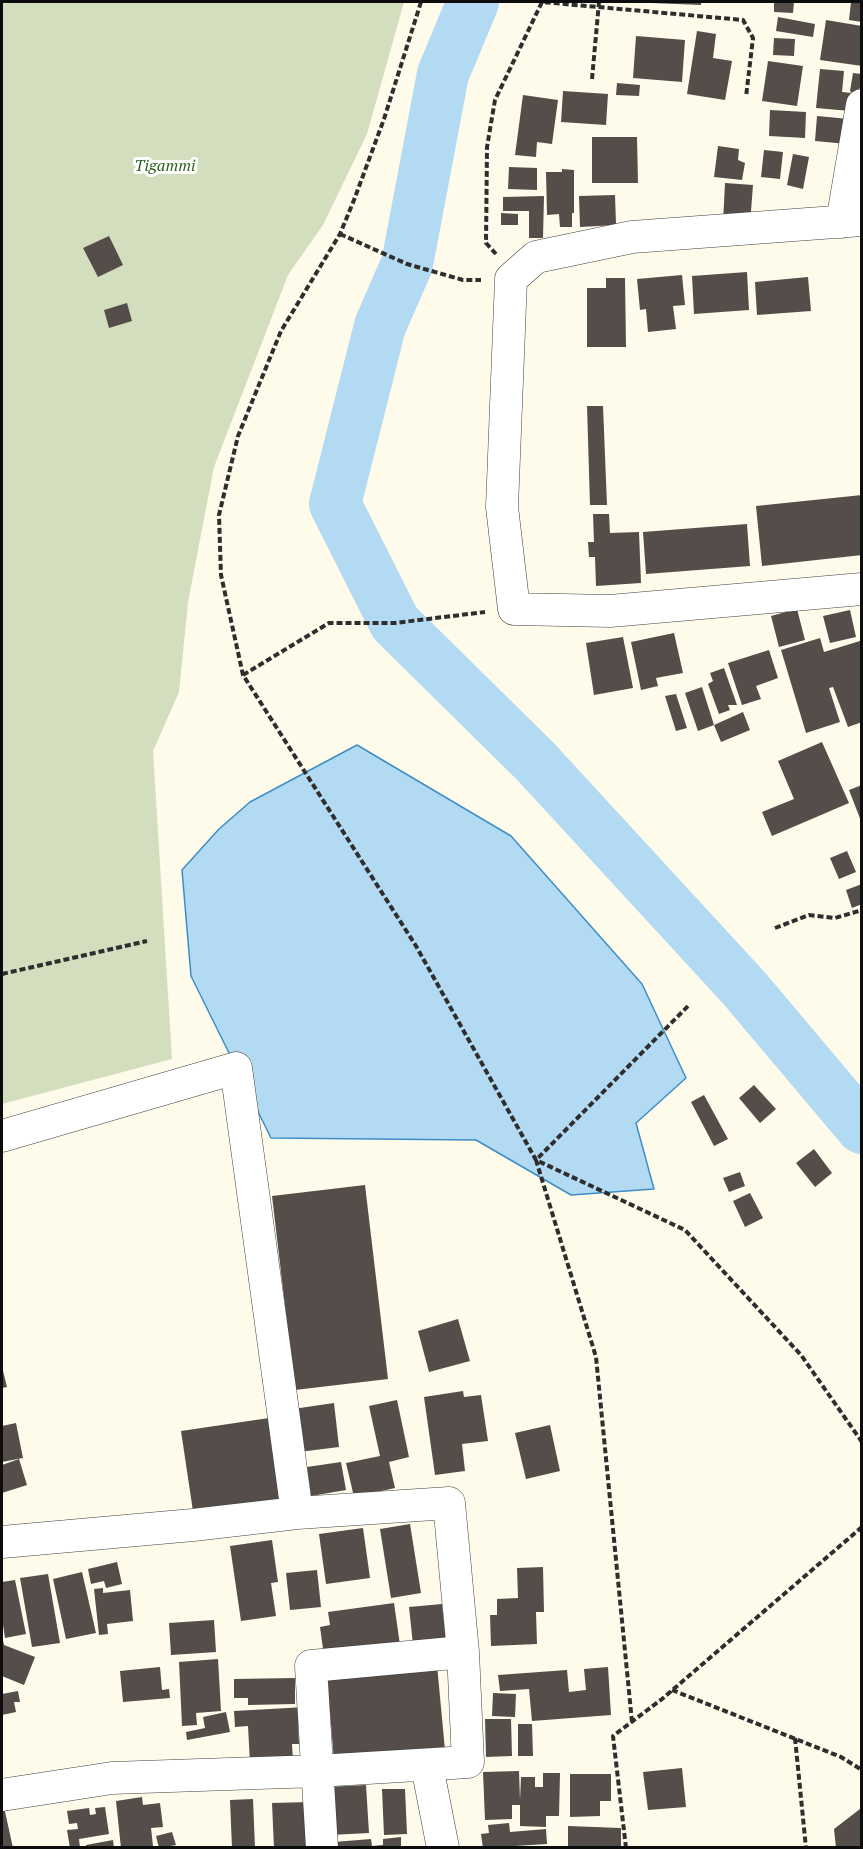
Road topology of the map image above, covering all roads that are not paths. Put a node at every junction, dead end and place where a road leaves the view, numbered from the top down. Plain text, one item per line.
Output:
1 (861, 111) edge
2 (852, 221) edge
3 (861, 589) edge
4 (2, 1136) edge
5 (297, 1513) junction
6 (2, 1542) edge
7 (463, 1652) junction
8 (427, 1766) junction
9 (317, 1772) junction
10 (2, 1795) edge
11 (322, 1848) edge
12 (443, 1848) edge

1 - 2 street
2 - 3 street
4 - 5 street
5 - 6 street
5 - 7 street
7 - 8 street
7 - 9 street
8 - 9 street
8 - 12 street
9 - 10 street
9 - 11 street

